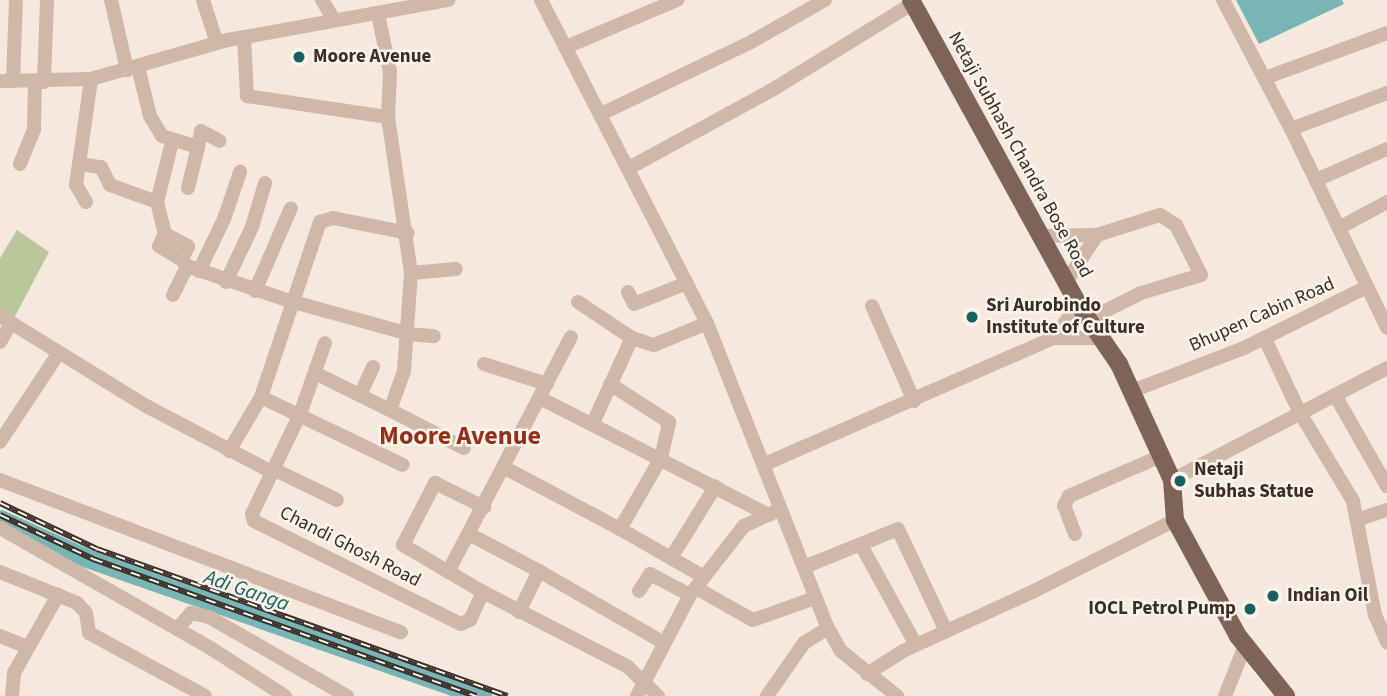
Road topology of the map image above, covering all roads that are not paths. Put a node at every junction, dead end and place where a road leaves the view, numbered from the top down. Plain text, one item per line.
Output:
1 (16, 0) edge
2 (47, 0) edge
3 (111, 0) edge
4 (203, 0) edge
5 (322, 0) edge
6 (448, 0) edge
7 (541, 0) edge
8 (677, 0) edge
9 (825, 0) edge
10 (1223, 0) edge
11 (911, 2) edge
12 (422, 3) edge
13 (378, 14) junction
14 (334, 20) junction
15 (1387, 33) edge
16 (244, 37) junction
17 (217, 43) junction
18 (566, 47) junction
19 (132, 69) junction
20 (1265, 78) junction
21 (91, 79) junction
22 (6, 81) edge
23 (39, 81) junction
24 (1387, 93) edge
25 (601, 114) junction
26 (388, 117) junction
27 (1292, 129) junction
28 (220, 141) dead end
29 (172, 142) junction
30 (198, 147) junction
31 (1387, 149) edge
32 (20, 164) dead end
33 (79, 164) junction
34 (629, 168) junction
35 (240, 172) dead end
36 (1315, 180) junction
37 (265, 183) dead end
38 (188, 188) dead end
39 (86, 202) dead end
40 (157, 202) junction
41 (1387, 202) edge
42 (291, 208) dead end
43 (1339, 228) junction
44 (408, 233) junction
45 (1097, 235) junction
46 (1041, 236) junction
47 (189, 265) junction
48 (456, 269) dead end
49 (411, 273) junction
50 (226, 282) junction
51 (1066, 282) junction
52 (687, 283) junction
53 (1367, 288) junction
54 (255, 291) junction
55 (628, 292) dead end
56 (173, 295) dead end
57 (290, 301) junction
58 (578, 302) dead end
59 (872, 306) dead end
60 (1083, 312) junction
61 (6, 320) edge
62 (707, 323) junction
63 (1387, 328) edge
64 (409, 334) junction
65 (434, 336) dead end
66 (571, 337) dead end
67 (632, 338) junction
68 (1054, 338) junction
69 (1103, 338) junction
70 (1265, 339) junction
71 (0, 341) edge
72 (325, 343) dead end
73 (58, 354) junction
74 (484, 364) dead end
75 (373, 367) dead end
76 (1387, 368) edge
77 (315, 373) junction
78 (547, 384) junction
79 (610, 384) junction
80 (1132, 391) junction
81 (360, 395) junction
82 (1335, 395) junction
83 (261, 397) junction
84 (540, 398) junction
85 (914, 401) junction
86 (390, 410) junction
87 (1300, 413) junction
88 (300, 414) junction
89 (593, 423) junction
90 (0, 442) edge
91 (464, 448) dead end
92 (229, 451) junction
93 (1161, 456) junction
94 (661, 458) junction
95 (765, 464) junction
96 (403, 466) dead end
97 (505, 468) junction
98 (273, 470) junction
99 (0, 480) edge
100 (1172, 480) junction
101 (1387, 486) edge
102 (715, 487) junction
103 (337, 500) dead end
104 (484, 507) junction
105 (1387, 510) edge
106 (775, 512) junction
107 (1359, 519) junction
108 (1175, 520) junction
109 (0, 528) edge
110 (620, 529) junction
111 (469, 534) junction
112 (1075, 534) dead end
113 (861, 545) junction
114 (671, 558) junction
115 (804, 568) junction
116 (539, 571) junction
117 (0, 572) edge
118 (448, 572) junction
119 (697, 587) junction
120 (639, 591) dead end
121 (483, 592) junction
122 (58, 595) junction
123 (816, 598) junction
124 (519, 612) junction
125 (178, 628) junction
126 (828, 628) junction
127 (946, 631) junction
128 (401, 632) dead end
129 (0, 636) edge
130 (1387, 642) edge
131 (664, 643) junction
132 (916, 645) junction
133 (27, 646) junction
134 (1244, 648) junction
135 (867, 674) junction
136 (645, 680) junction
137 (895, 695) edge
138 (12, 696) edge
139 (205, 696) edge
140 (285, 696) edge
141 (346, 696) edge
142 (637, 696) edge
143 (658, 696) edge
144 (767, 696) edge
145 (1225, 696) edge
146 (1286, 696) edge

1 - 22 street
2 - 23 street
3 - 19 street
4 - 17 street
5 - 14 street
6 - 12 street
7 - 18 street
8 - 18 street
9 - 25 street
10 - 20 street
11 - 34 street
11 - 46 main road, Netaji Subhash Chandra Bose Road
12 - 13 street
13 - 14 street
13 - 26 street
14 - 16 street
15 - 20 street
16 - 17 street
16 - 26 street
17 - 19 street
18 - 25 street
19 - 21 street
19 - 29 street
20 - 27 street
21 - 23 street
21 - 33 street
22 - 23 street
23 - 32 street
24 - 27 street
25 - 34 street
26 - 44 street
27 - 36 street
28 - 30 street
29 - 30 street
29 - 40 street
30 - 38 street
31 - 36 street
33 - 39 street
33 - 40 street
34 - 52 street
35 - 47 street
36 - 43 street
37 - 50 street
40 - 47 street
41 - 43 street
42 - 54 street
43 - 53 street
44 - 49 street
44 - 57 street
45 - 46 street
45 - 51 street
45 - 60 street
46 - 51 main road, Netaji Subhash Chandra Bose Road
47 - 50 street
47 - 56 street
48 - 49 street
49 - 64 street
50 - 54 street
51 - 60 main road, Netaji Subhash Chandra Bose Road
52 - 55 street
52 - 62 street
53 - 63 street
53 - 70 street, Bhupen Cabin Road
54 - 57 street
57 - 64 street
57 - 83 street
58 - 67 street
59 - 85 street
60 - 68 street
60 - 69 main road, Netaji Subhash Chandra Bose Road
61 - 71 street
61 - 73 street
62 - 67 street
62 - 95 street
64 - 65 street
64 - 86 street
66 - 78 street
67 - 79 street
68 - 69 street
68 - 85 street
69 - 80 main road, Netaji Subhash Chandra Bose Road
70 - 80 street, Bhupen Cabin Road
70 - 87 street
72 - 77 street
73 - 90 street
73 - 92 street
74 - 78 street
75 - 81 street
76 - 82 street
77 - 81 street
77 - 88 street
78 - 84 street
79 - 89 street
79 - 94 street
80 - 93 main road, Netaji Subhash Chandra Bose Road
81 - 86 street
82 - 87 street
82 - 101 street
83 - 88 street
83 - 92 street
84 - 89 street
84 - 97 street
85 - 95 street
86 - 91 street
87 - 100 street
87 - 107 street
88 - 96 street
88 - 98 street
89 - 94 street
92 - 98 street
93 - 100 main road, Netaji Subhash Chandra Bose Road
93 - 112 street
94 - 102 street
94 - 110 street
95 - 106 street
97 - 104 street
97 - 110 street
98 - 103 street
98 - 121 street, Chandi Ghosh Road
99 - 128 street
100 - 108 main road, Netaji Subhash Chandra Bose Road
102 - 106 street
102 - 114 street
104 - 111 street
104 - 118 street
105 - 107 street
106 - 115 street
106 - 119 street
107 - 130 street
108 - 127 street
108 - 134 main road, Netaji Subhash Chandra Bose Road
109 - 125 street
110 - 114 street
111 - 116 street
111 - 118 street
113 - 115 street
113 - 127 street
113 - 132 street
114 - 119 street
115 - 123 street
116 - 124 street
116 - 131 street
117 - 122 street
118 - 121 street
119 - 120 street
119 - 123 street
119 - 131 street
121 - 124 street
122 - 133 street
122 - 139 street
123 - 126 street
124 - 136 street
125 - 140 street
125 - 141 street
126 - 135 street
126 - 144 street
127 - 132 street
129 - 133 street
131 - 136 street
132 - 135 street
133 - 138 street
134 - 145 street
134 - 146 main road, Netaji Subhash Chandra Bose Road
135 - 137 street
136 - 142 street
136 - 143 street

